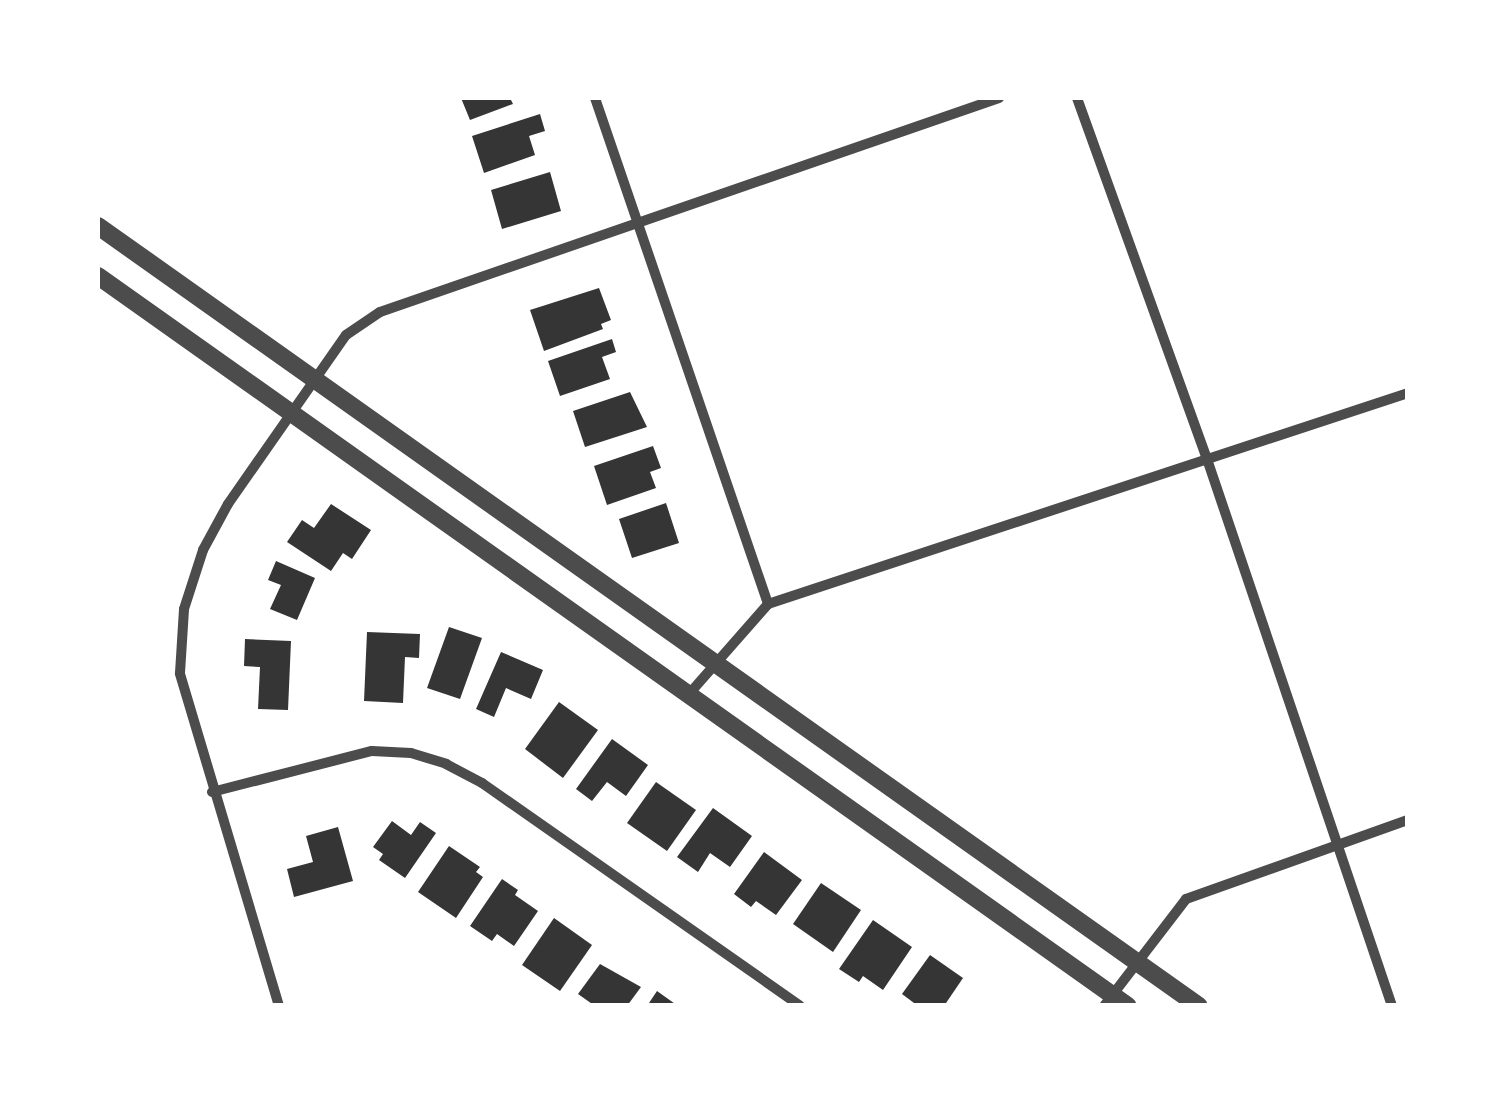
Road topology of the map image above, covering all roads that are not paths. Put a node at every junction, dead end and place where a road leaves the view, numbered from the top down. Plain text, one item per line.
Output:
1 (594, 98) edge
2 (1000, 98) edge
3 (1078, 98) edge
4 (638, 224) junction
5 (98, 226) edge
6 (98, 276) edge
7 (316, 380) junction
8 (1408, 393) edge
9 (292, 415) junction
10 (1207, 460) junction
11 (768, 604) junction
12 (716, 662) junction
13 (690, 694) junction
14 (212, 792) junction
15 (1408, 820) edge
16 (1335, 844) junction
17 (1137, 960) junction
18 (1108, 1000) edge
19 (279, 1006) edge
20 (800, 1006) edge
21 (1128, 1006) edge
22 (1199, 1006) edge
23 (1392, 1006) edge

1 - 4 street
2 - 4 street
3 - 10 street
4 - 7 street
4 - 11 street
5 - 7 street
6 - 9 street
7 - 9 street
7 - 12 street
8 - 10 street
9 - 13 street
9 - 14 street
10 - 11 street
10 - 16 street
11 - 12 street
12 - 13 street
12 - 17 street
13 - 18 street
14 - 19 street
14 - 20 street
15 - 16 street
16 - 17 street
16 - 23 street
17 - 18 street
17 - 22 street
18 - 21 street

